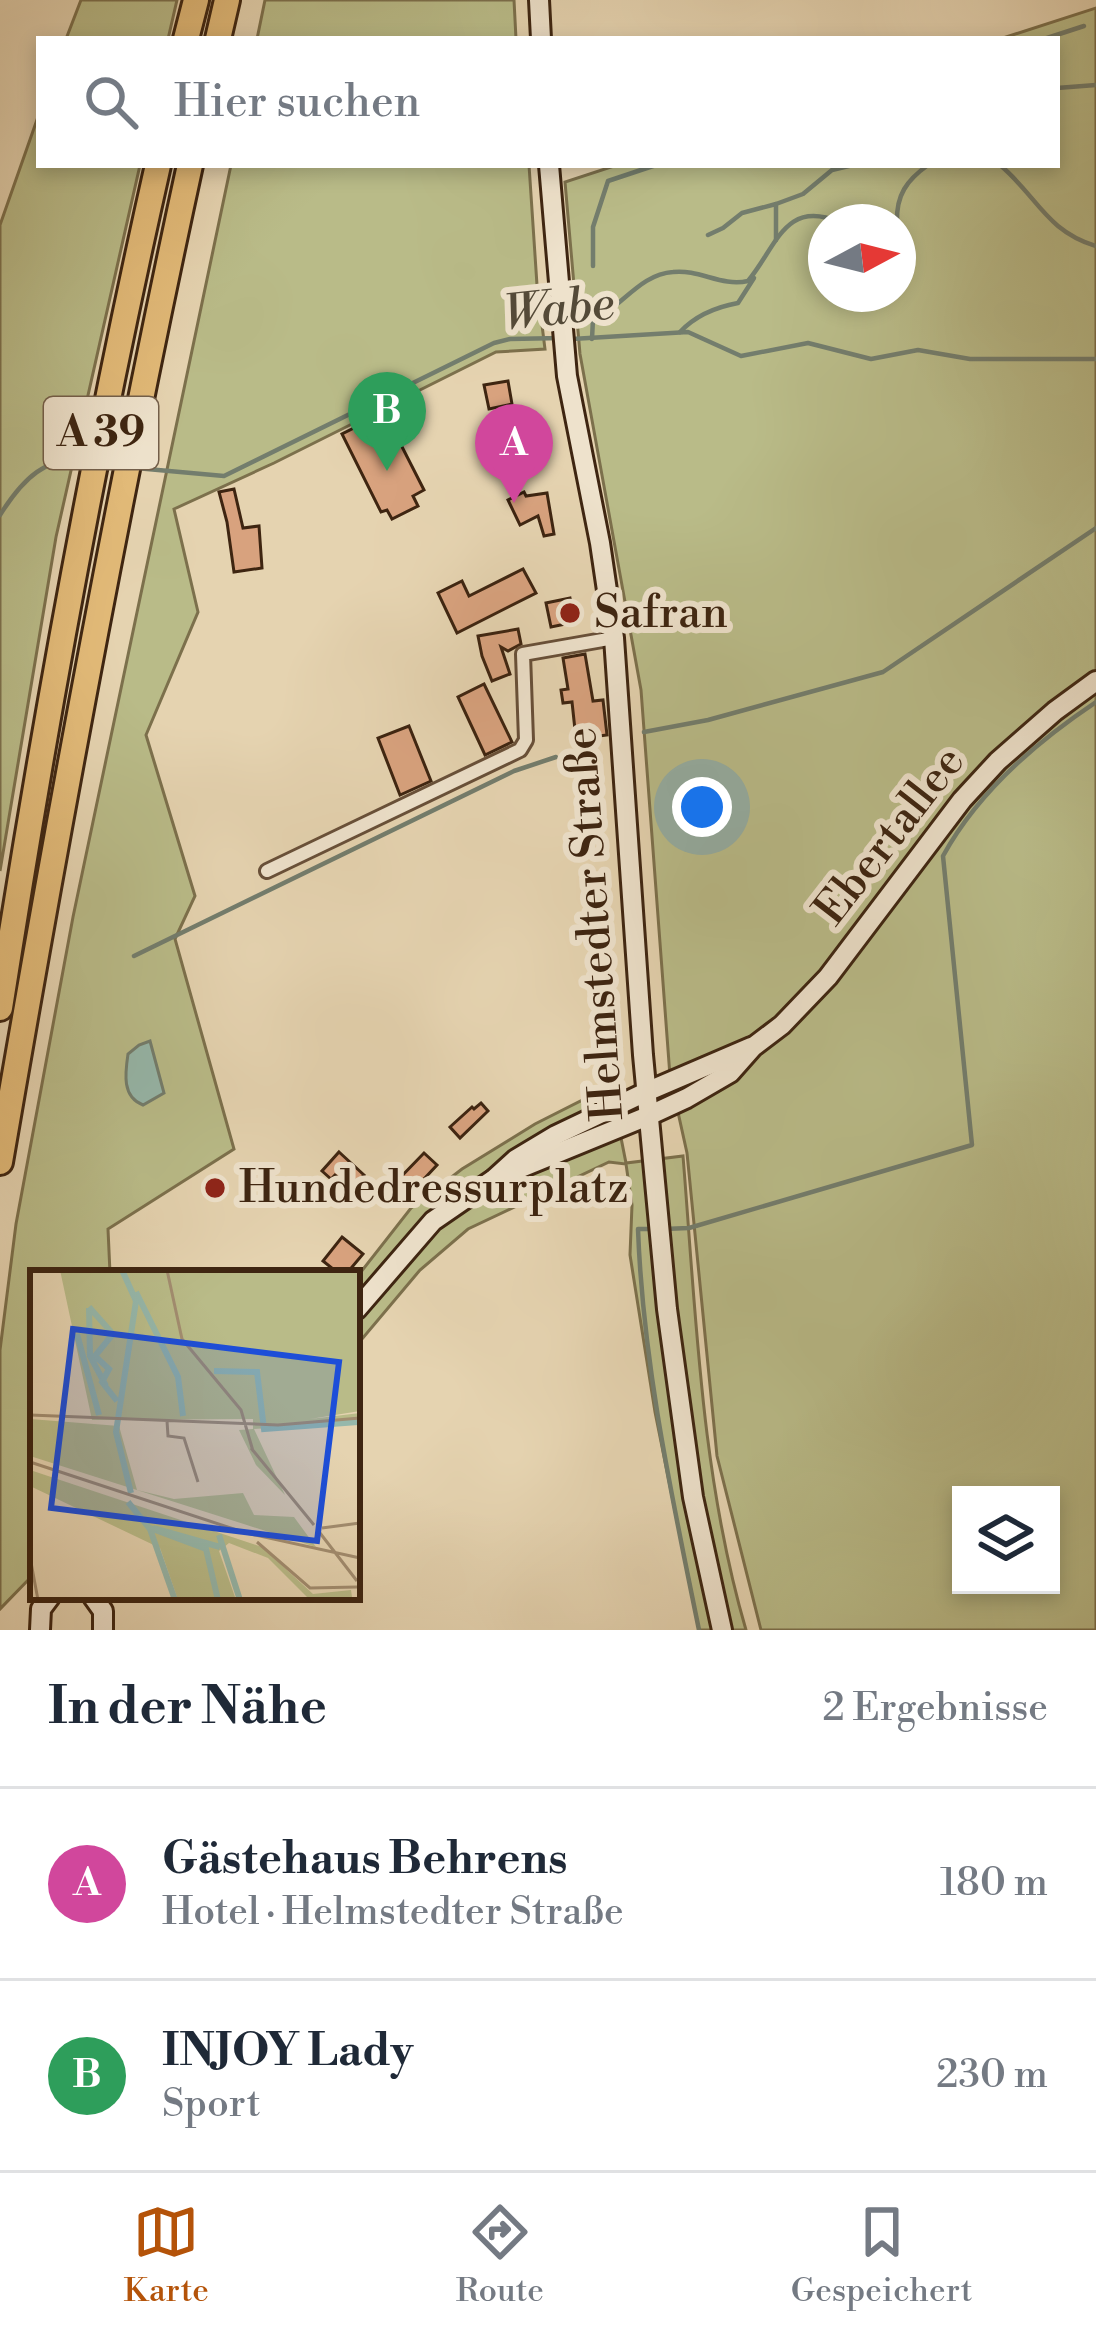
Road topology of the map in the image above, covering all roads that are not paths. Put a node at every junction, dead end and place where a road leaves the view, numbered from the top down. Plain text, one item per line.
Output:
1 (196, 0) edge
2 (227, 0) edge
3 (539, 0) edge
4 (187, 36) edge
5 (219, 36) edge
6 (541, 36) edge
7 (157, 168) edge
8 (189, 168) edge
9 (549, 168) edge
10 (614, 638) junction
11 (1096, 681) edge
12 (267, 871) dead end
13 (0, 1008) edge
14 (753, 1047) junction
15 (646, 1092) junction
16 (648, 1116) junction
17 (0, 1162) edge
18 (494, 1179) junction
19 (360, 1306) edge
20 (48, 1600) edge
21 (97, 1600) edge
22 (40, 1630) edge
23 (104, 1630) edge
24 (722, 1630) edge

1 - 4 highway
2 - 5 highway
3 - 6 street
7 - 13 highway, A 39
8 - 17 highway, A 39
9 - 10 street, Helmstedter Straße
10 - 12 street, Helmstedter Straße
10 - 15 street, Helmstedter Straße
11 - 14 street, Ebertallee
14 - 15 street, Ebertallee
14 - 16 street, Ebertallee
15 - 16 street, Helmstedter Straße
15 - 18 street, Ebertallee
16 - 18 street, Ebertallee
16 - 24 street, Helmstedter Straße
18 - 19 street
20 - 22 street
21 - 23 street

